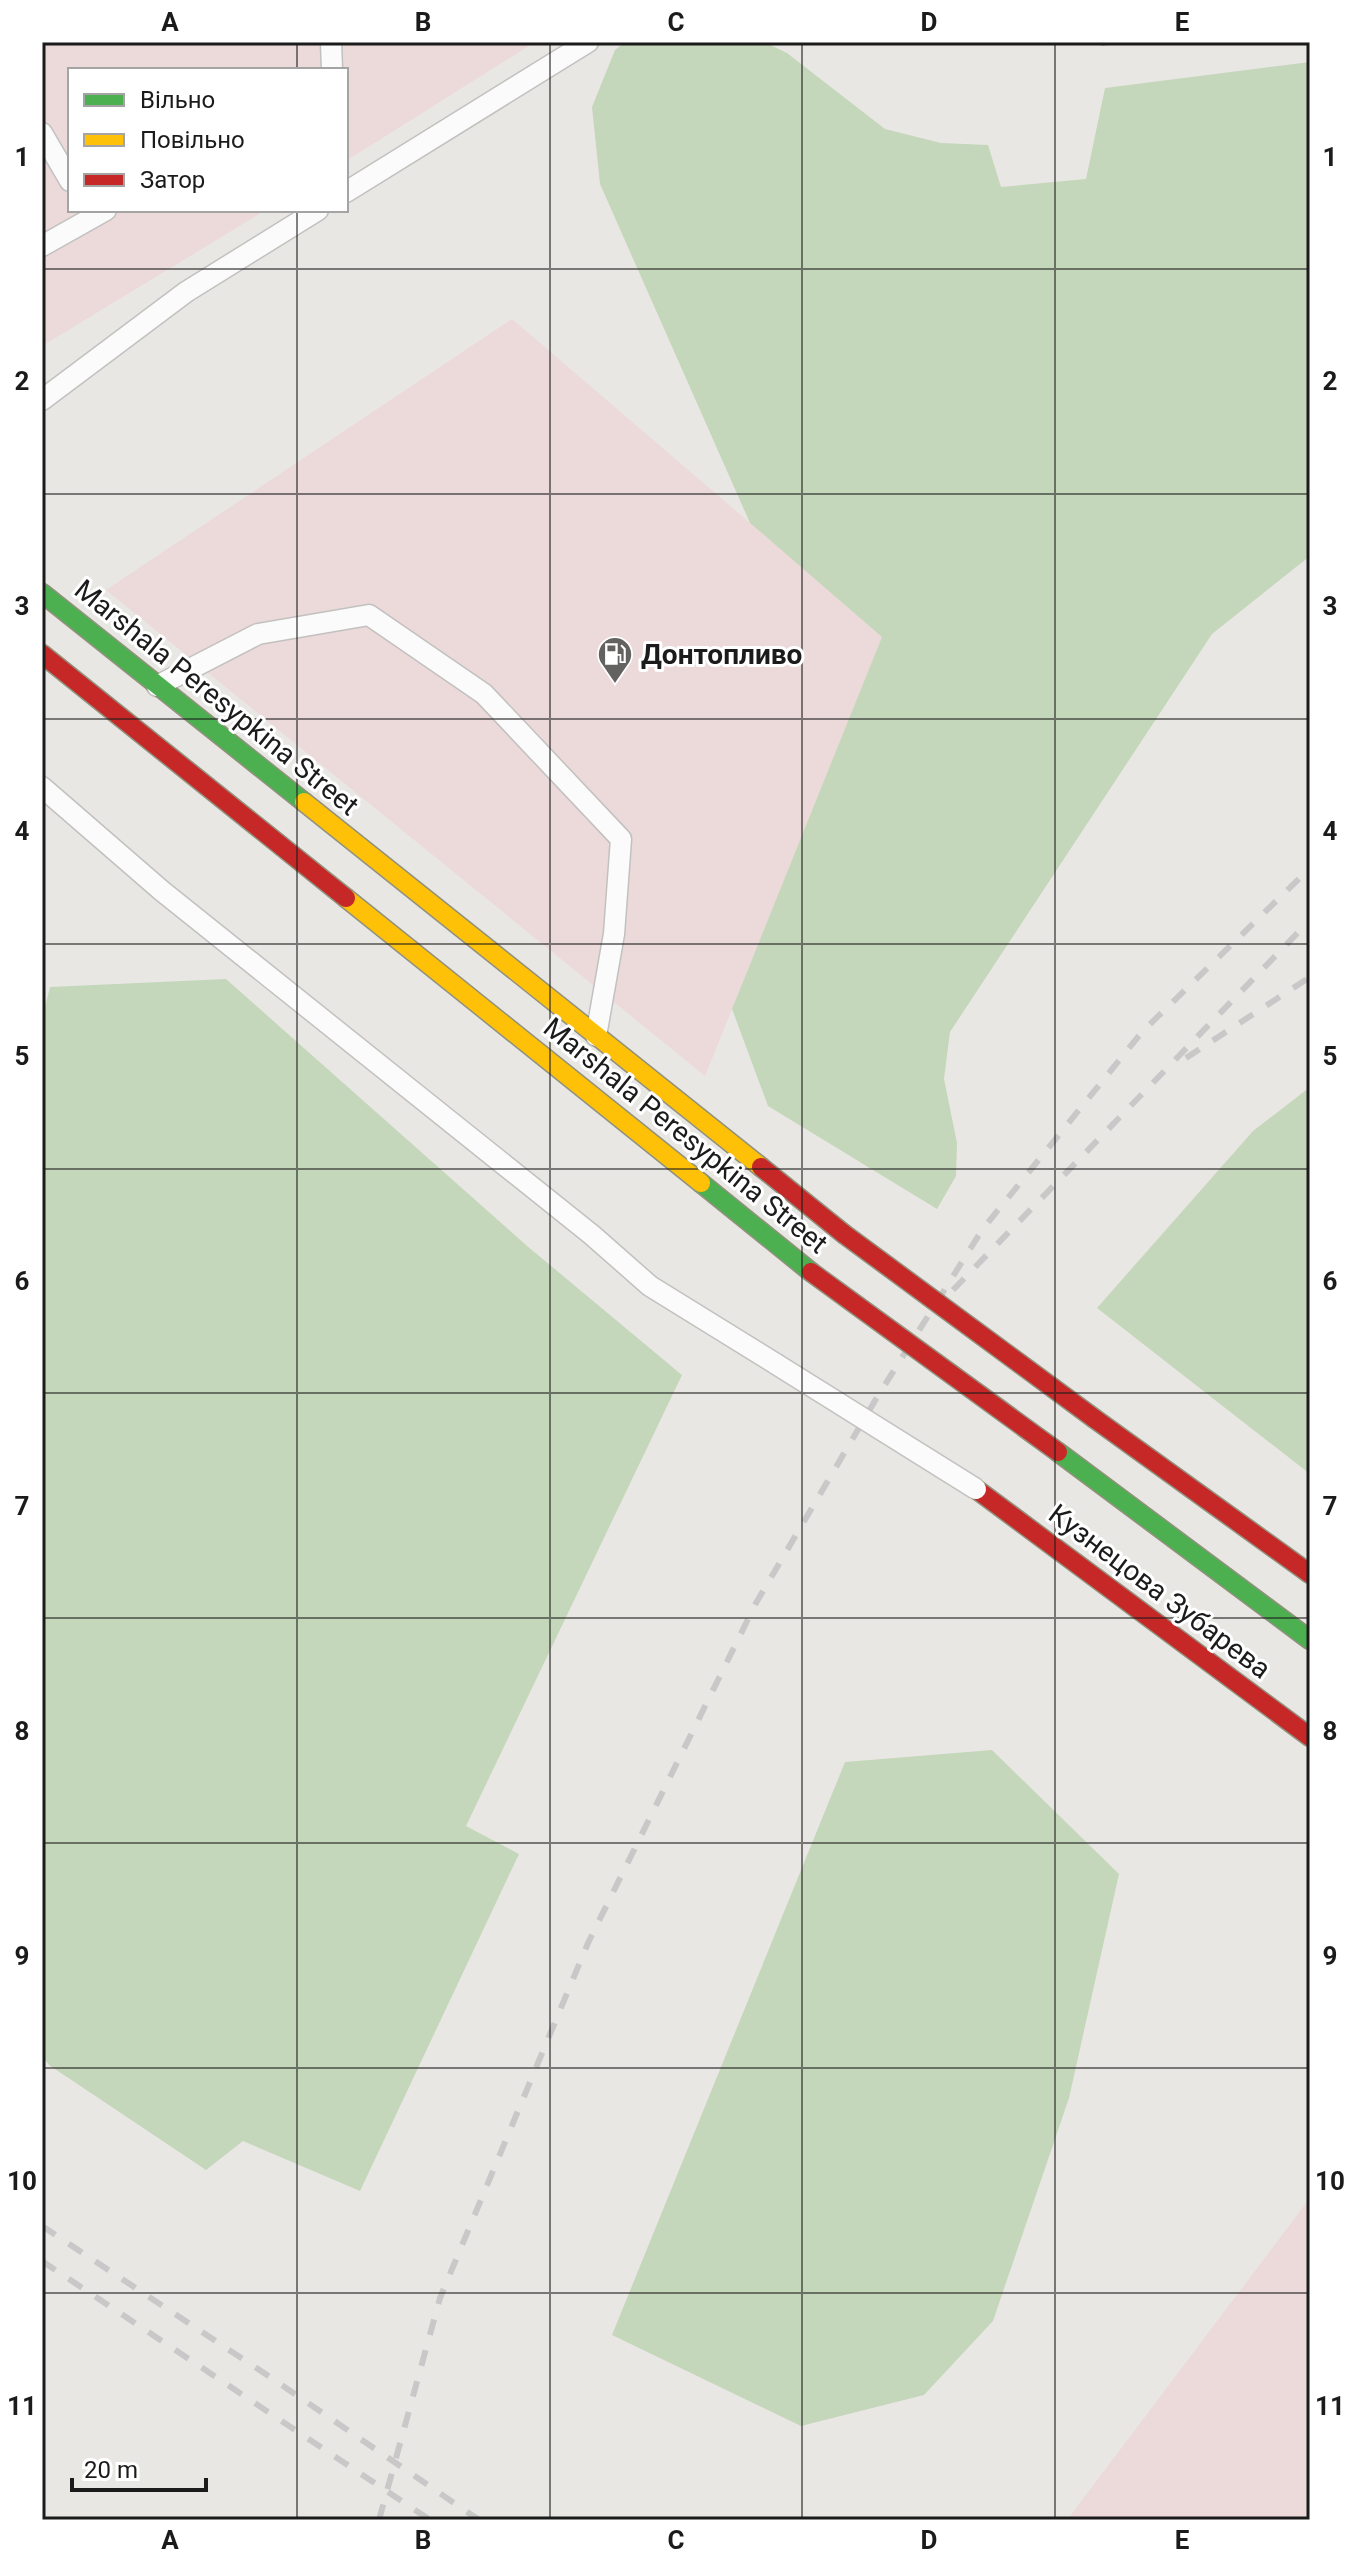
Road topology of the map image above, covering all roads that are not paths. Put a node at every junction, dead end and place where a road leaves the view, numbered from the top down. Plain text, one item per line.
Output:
1 (331, 42) edge
2 (588, 42) edge
3 (332, 68) edge
4 (42, 133) edge
5 (68, 178) edge
6 (348, 191) edge
7 (312, 212) edge
8 (95, 213) edge
9 (42, 246) edge
10 (42, 400) edge
11 (42, 593) edge
12 (42, 654) edge
13 (157, 686) junction
14 (42, 787) edge
15 (596, 1036) junction
16 (976, 1489) joint
17 (1310, 1574) edge
18 (1310, 1640) edge
19 (1310, 1737) edge

1 - 3 lane
2 - 6 lane
4 - 5 lane
7 - 10 lane
8 - 9 lane
11 - 13 main road, Marshala Peresypkina Street
12 - 18 main road, Marshala Peresypkina Street, bridge
13 - 15 main road, Marshala Peresypkina Street
13 - 15 lane
14 - 16 lane, bridge
15 - 17 main road, Marshala Peresypkina Street, bridge
16 - 19 main road, Кузнецова Зубарева

